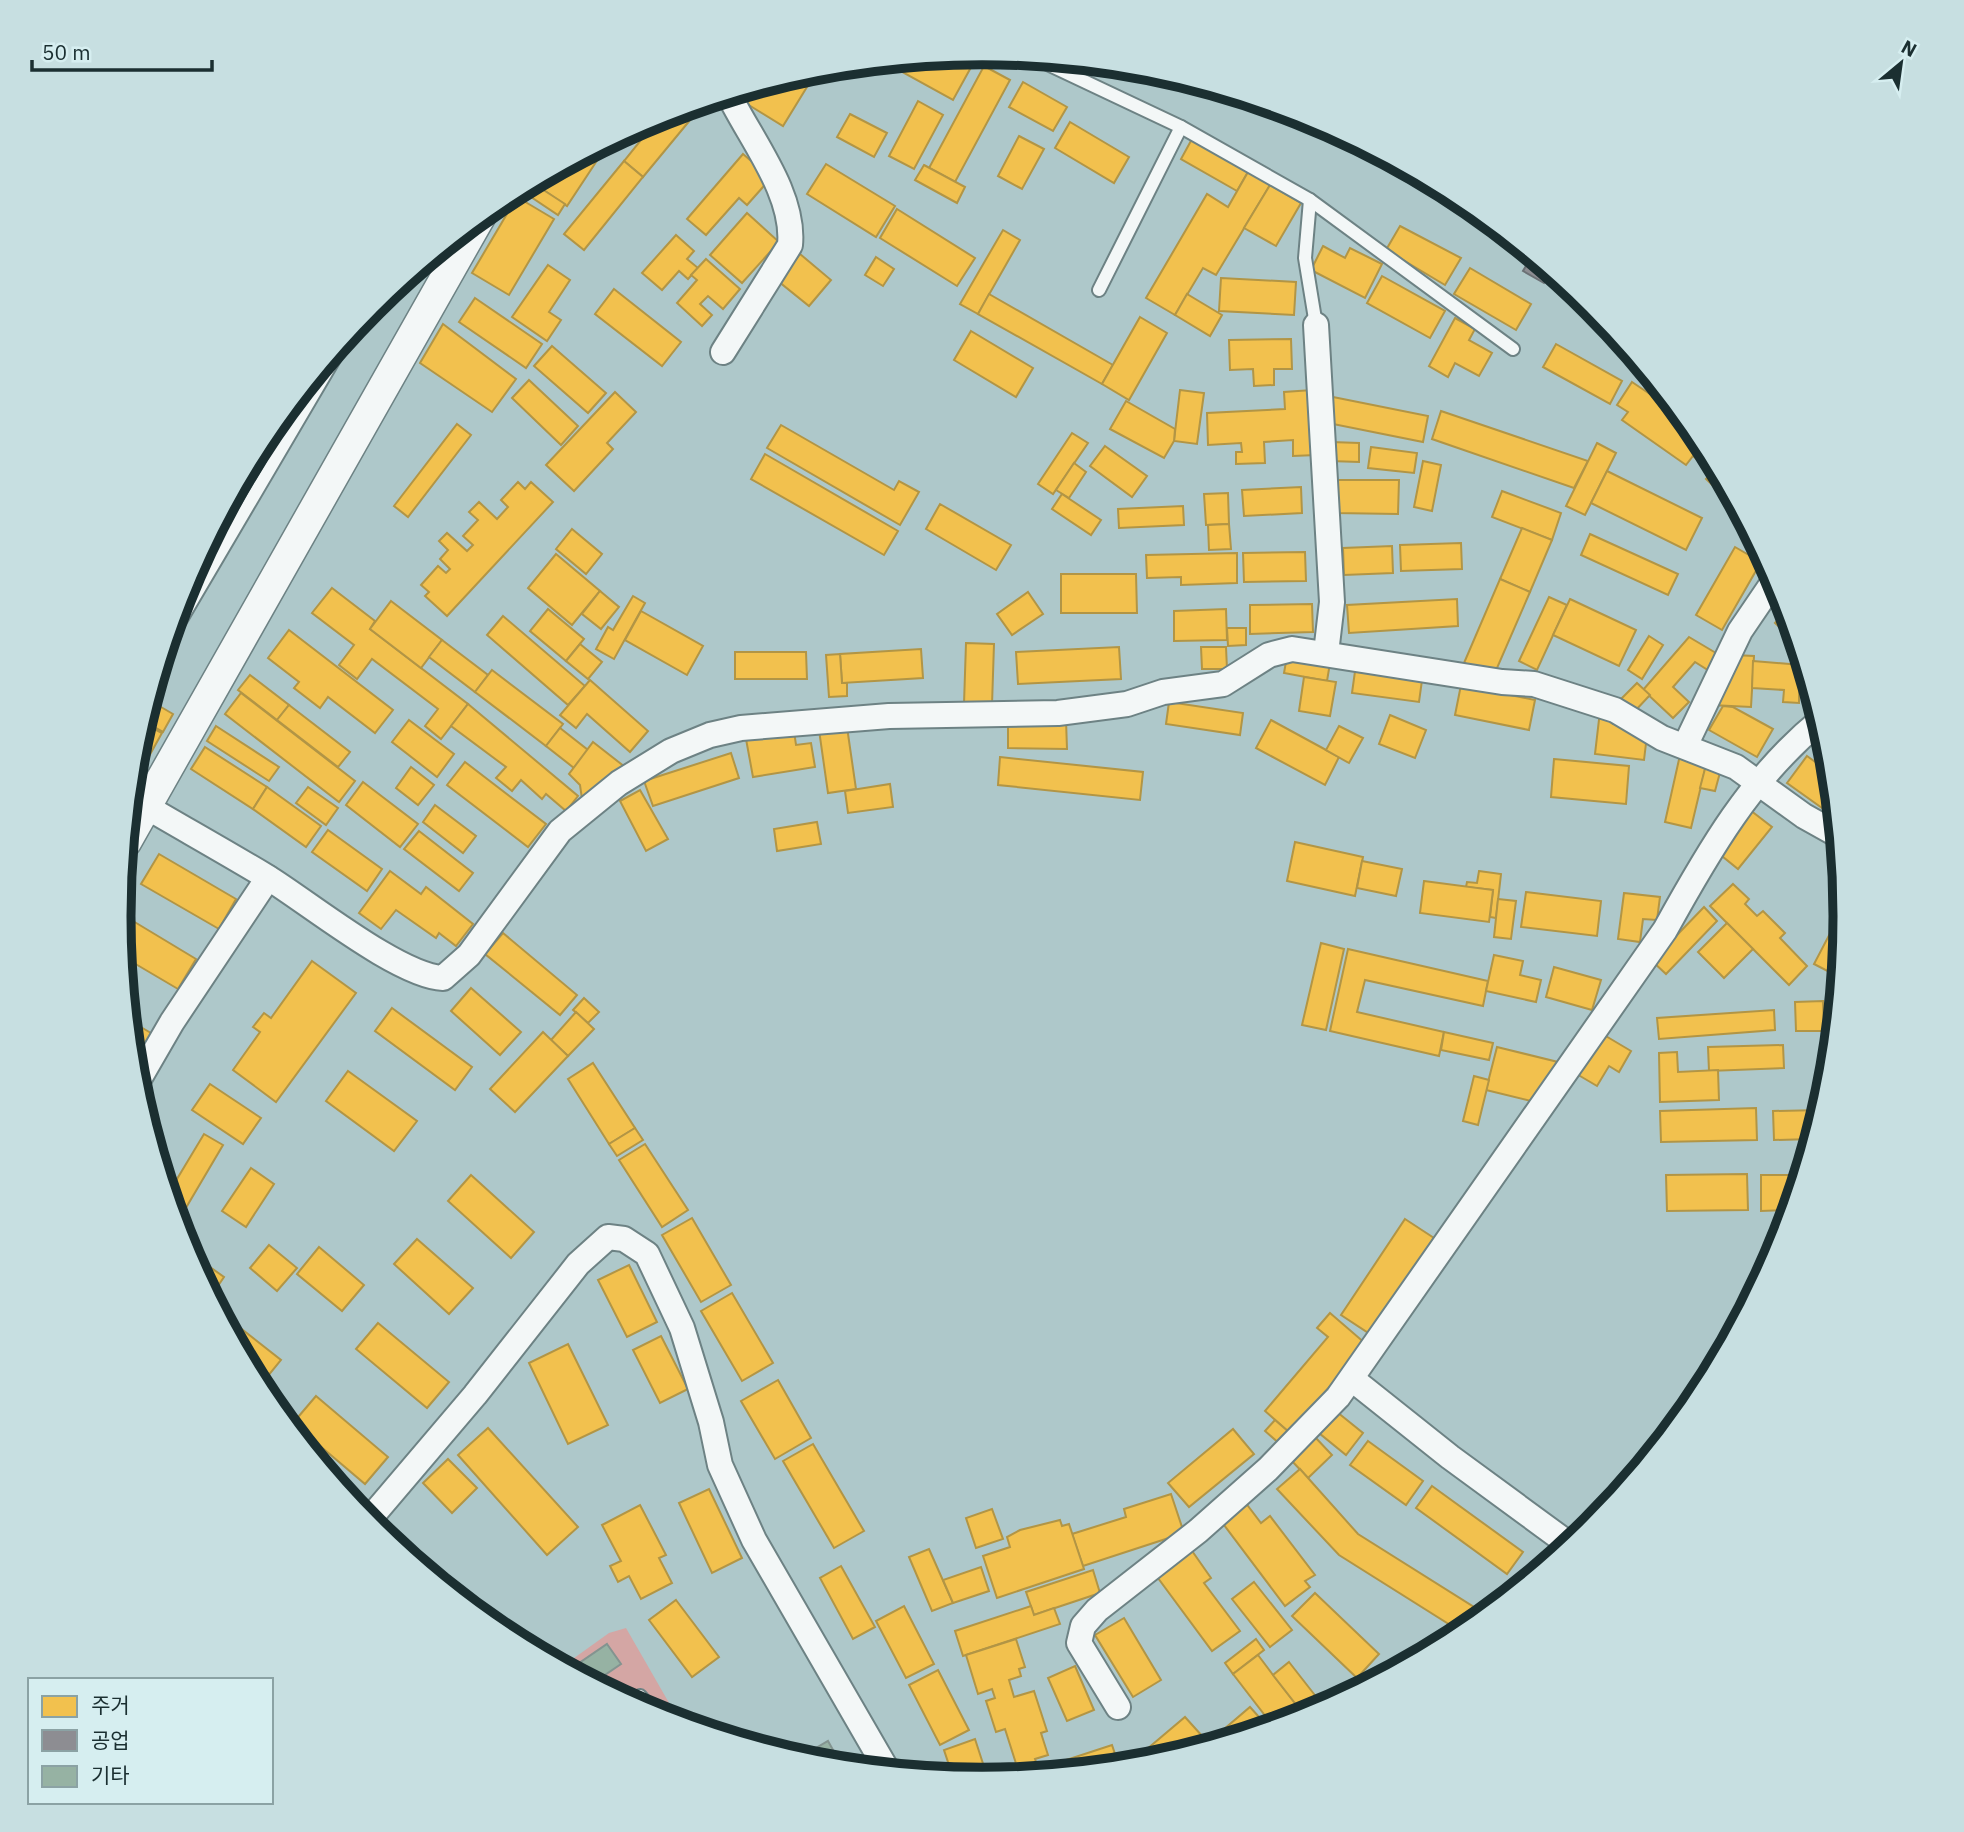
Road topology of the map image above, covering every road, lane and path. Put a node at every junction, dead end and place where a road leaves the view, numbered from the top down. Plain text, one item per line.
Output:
1 (1058, 69) edge
2 (733, 103) edge
3 (1181, 127) junction
4 (1310, 200) junction
5 (468, 238) edge
6 (1099, 290) dead end
7 (1316, 325) joint
8 (1513, 349) dead end
9 (723, 352) dead end
10 (322, 379) edge
11 (1768, 590) edge
12 (192, 601) edge
13 (1326, 653) junction
14 (1812, 728) edge
15 (1685, 746) junction
16 (1758, 781) junction
17 (145, 806) junction
18 (136, 822) edge
19 (1828, 830) edge
20 (268, 878) junction
21 (145, 1069) edge
22 (1352, 1379) junction
23 (375, 1513) edge
24 (1562, 1539) edge
25 (1118, 1707) dead end
26 (882, 1761) edge

1 - 3 lane
2 - 9 street
3 - 4 lane
3 - 6 lane
4 - 7 lane
4 - 8 lane
5 - 17 street
7 - 13 street
10 - 12 lane
11 - 15 street
13 - 15 street
13 - 20 street
14 - 16 street
15 - 16 street
16 - 19 street
16 - 22 street
17 - 18 street
17 - 20 street
20 - 21 street
22 - 24 street
22 - 25 street
23 - 26 street

